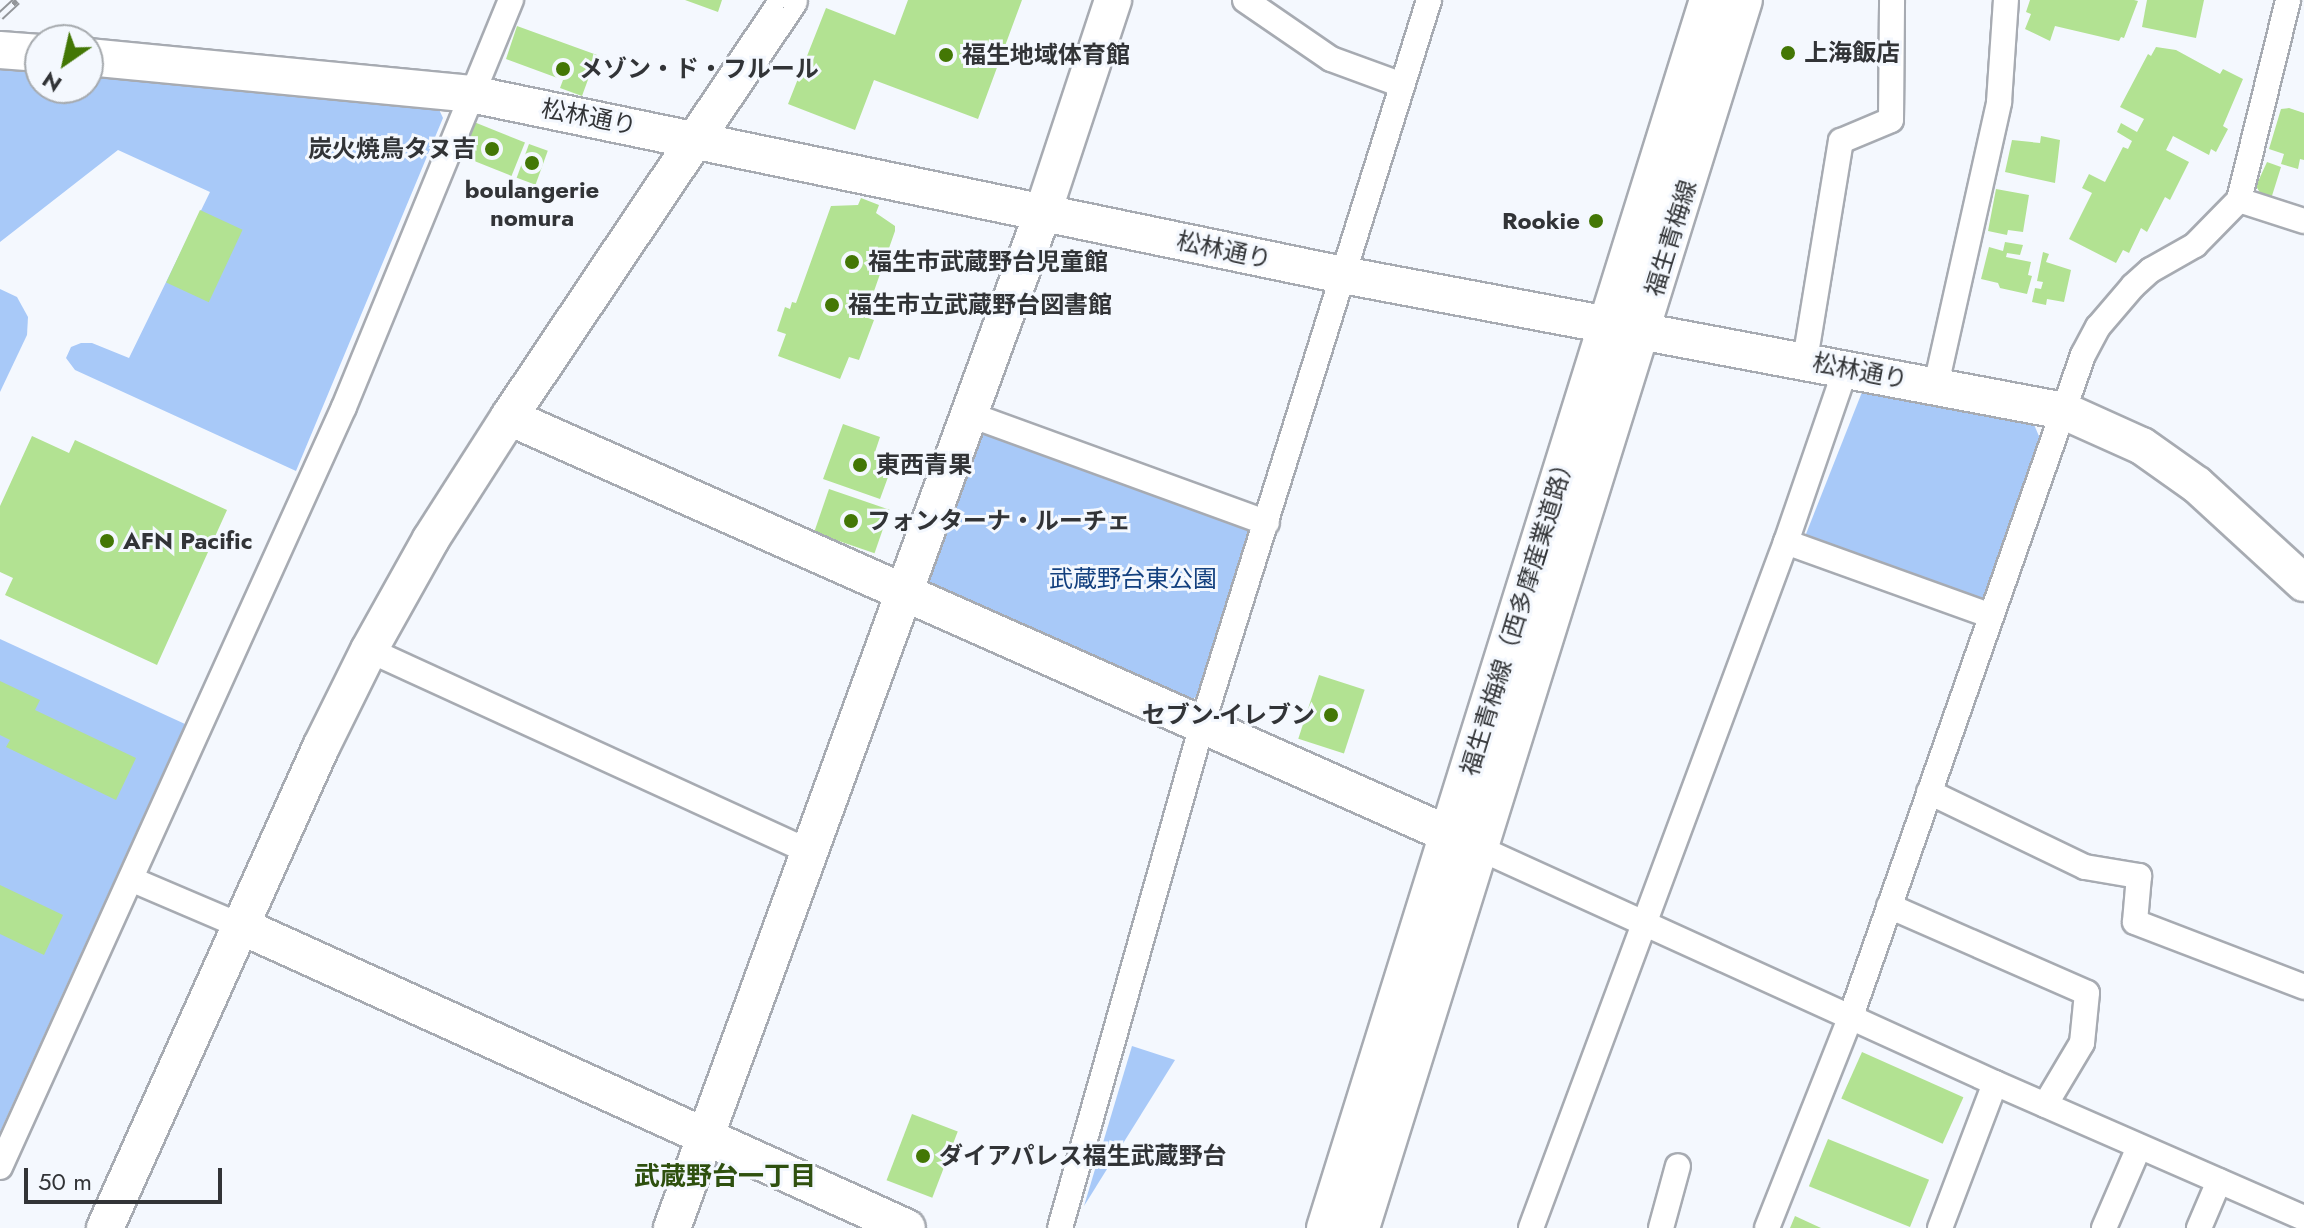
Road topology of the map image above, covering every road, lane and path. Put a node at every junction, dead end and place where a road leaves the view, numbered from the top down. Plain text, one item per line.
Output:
1 (511, 0) edge
2 (789, 0) edge
3 (1113, 0) edge
4 (1245, 0) edge
5 (1429, 0) edge
6 (1708, 0) edge
7 (1744, 0) edge
8 (1892, 0) edge
9 (2006, 0) edge
10 (2288, 0) edge
11 (0, 50) edge
12 (24, 52) edge
13 (104, 59) edge
14 (1402, 85) junction
15 (471, 94) junction
16 (695, 138) junction
17 (2239, 200) junction
18 (1043, 212) junction
19 (2304, 221) edge
20 (1343, 275) junction
21 (1607, 326) junction
22 (1643, 329) junction
23 (1805, 360) junction
24 (1846, 368) junction
25 (1936, 385) junction
26 (2064, 411) junction
27 (968, 414) junction
28 (509, 417) junction
29 (1597, 476) joint
30 (1267, 523) junction
31 (1786, 542) junction
32 (2304, 583) edge
33 (906, 592) junction
34 (1989, 615) junction
35 (369, 650) junction
36 (1202, 725) junction
37 (1929, 792) junction
38 (1465, 842) junction
39 (808, 851) junction
40 (133, 880) junction
41 (1889, 906) junction
42 (1646, 922) junction
43 (241, 926) junction
44 (2304, 987) edge
45 (1851, 1016) junction
46 (1995, 1083) junction
47 (2045, 1105) junction
48 (705, 1138) junction
49 (2139, 1147) junction
50 (1678, 1166) dead end
51 (0, 1167) edge
52 (2219, 1181) junction
53 (2304, 1218) edge
54 (107, 1227) edge
55 (672, 1228) edge
56 (907, 1228) edge
57 (1060, 1228) edge
58 (1325, 1228) edge
59 (1361, 1228) edge
60 (1531, 1228) edge
61 (1661, 1228) edge
62 (1767, 1228) edge
63 (1940, 1228) edge
64 (2104, 1228) edge
65 (2199, 1228) edge

1 - 15 street
2 - 16 street
3 - 18 street
4 - 14 street
5 - 14 street
6 - 21 street, 福生青梅線（西多摩産業道路）
7 - 22 street, 福生青梅線
8 - 23 street
9 - 25 street
10 - 17 street
11 - 12 street
13 - 15 street, 松林通り
14 - 20 street
15 - 16 street, 松林通り
15 - 40 street
16 - 18 street, 松林通り
16 - 28 street
17 - 19 street
17 - 26 street
18 - 20 street, 松林通り
18 - 27 street
20 - 21 street, 松林通り
20 - 30 street
21 - 22 street, 松林通り
21 - 38 street, 福生青梅線（西多摩産業道路）
22 - 23 street, 松林通り
22 - 29 street, 福生青梅線
23 - 24 street, 松林通り
24 - 25 street, 松林通り
24 - 31 street
25 - 26 street, 松林通り
26 - 32 street, 松林通り
26 - 34 street
27 - 30 street
27 - 33 street
28 - 33 street
28 - 35 street
29 - 38 street, 福生青梅線（西多摩産業道路）
30 - 36 street
31 - 34 street
31 - 42 street
33 - 36 street
33 - 39 street
34 - 37 street
35 - 39 street
35 - 43 street
36 - 38 street
36 - 57 street
37 - 41 street
37 - 44 street
38 - 42 street
38 - 58 street, 福生青梅線（西多摩産業道路）
38 - 59 street, 福生青梅線（西多摩産業道路）
39 - 48 street
40 - 43 street
40 - 51 street
41 - 45 street
41 - 47 street
42 - 45 street
42 - 60 street
43 - 48 street
43 - 54 street
45 - 46 street
45 - 62 street
46 - 47 street
46 - 63 street
47 - 49 street
48 - 55 street
48 - 56 street
49 - 52 street
49 - 64 street
50 - 61 street
52 - 53 street
52 - 65 street

